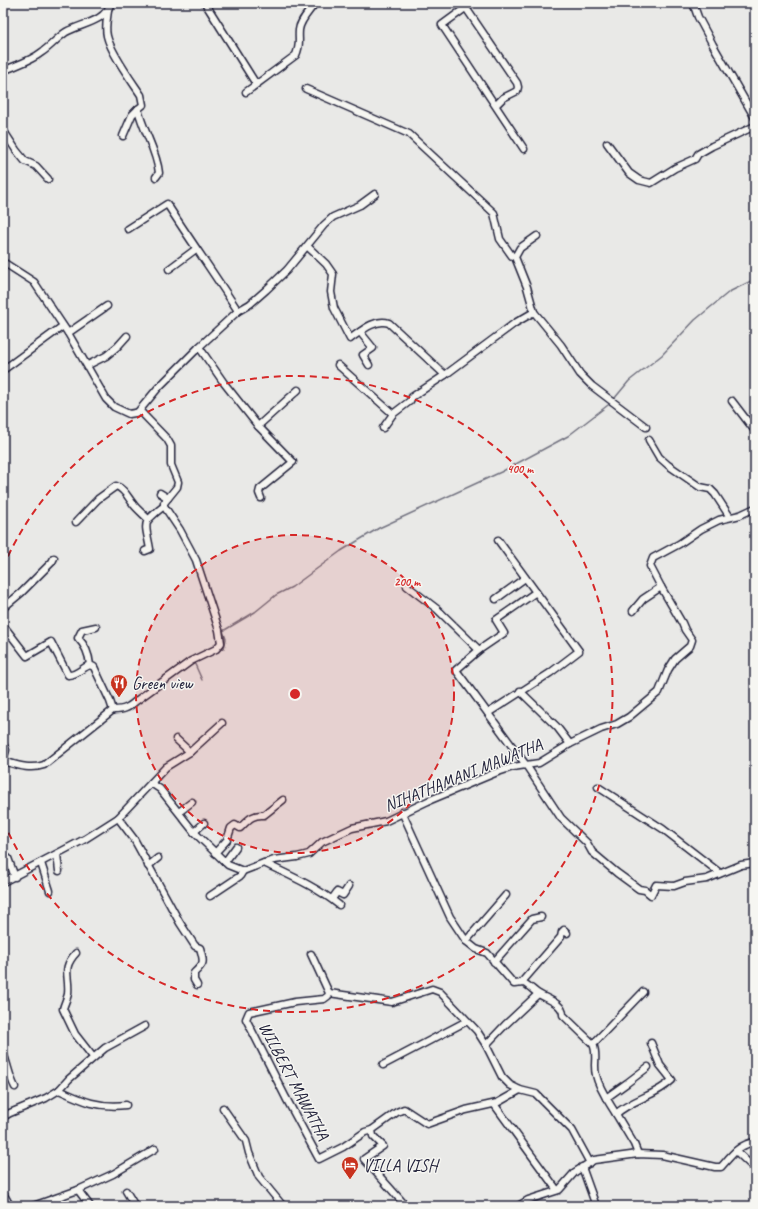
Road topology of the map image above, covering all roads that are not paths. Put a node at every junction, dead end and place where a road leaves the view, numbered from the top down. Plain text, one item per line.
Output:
1 (111, 3) edge
2 (205, 3) edge
3 (315, 3) edge
4 (472, 3) edge
5 (693, 3) edge
6 (466, 8) junction
7 (108, 11) junction
8 (3, 71) edge
9 (256, 84) junction
10 (306, 89) dead end
11 (246, 92) dead end
12 (497, 104) dead end
13 (138, 109) junction
14 (755, 118) edge
15 (755, 126) edge
16 (3, 130) edge
17 (123, 136) dead end
18 (607, 143) dead end
19 (524, 149) dead end
20 (156, 177) dead end
21 (48, 179) dead end
22 (375, 194) dead end
23 (128, 229) dead end
24 (537, 236) dead end
25 (306, 246) junction
26 (196, 249) junction
27 (515, 257) junction
28 (3, 262) edge
29 (169, 269) dead end
30 (107, 306) dead end
31 (238, 311) junction
32 (534, 312) junction
33 (63, 326) junction
34 (360, 332) junction
35 (68, 333) junction
36 (127, 336) dead end
37 (199, 347) junction
38 (88, 365) junction
39 (338, 365) dead end
40 (369, 365) dead end
41 (3, 370) edge
42 (445, 375) junction
43 (298, 390) dead end
44 (732, 401) dead end
45 (138, 412) junction
46 (393, 414) junction
47 (258, 426) junction
48 (646, 426) dead end
49 (383, 428) dead end
50 (755, 431) edge
51 (648, 440) dead end
52 (160, 493) dead end
53 (168, 498) junction
54 (261, 498) dead end
55 (164, 506) junction
56 (753, 509) edge
57 (730, 517) junction
58 (148, 519) junction
59 (76, 522) dead end
60 (498, 540) dead end
61 (145, 550) dead end
62 (54, 558) dead end
63 (525, 578) junction
64 (407, 586) dead end
65 (661, 587) junction
66 (536, 592) junction
67 (496, 599) dead end
68 (3, 608) edge
69 (633, 611) dead end
70 (3, 625) edge
71 (96, 627) dead end
72 (478, 650) junction
73 (90, 665) junction
74 (520, 691) junction
75 (114, 710) junction
76 (488, 713) junction
77 (222, 723) dead end
78 (176, 739) dead end
79 (3, 744) edge
80 (570, 744) junction
81 (190, 752) junction
82 (3, 760) edge
83 (526, 765) junction
84 (151, 783) junction
85 (598, 787) dead end
86 (283, 800) dead end
87 (192, 802) dead end
88 (178, 812) junction
89 (402, 812) junction
90 (118, 818) junction
91 (204, 823) dead end
92 (194, 832) junction
93 (236, 846) dead end
94 (215, 853) junction
95 (57, 854) junction
96 (8, 858) dead end
97 (158, 858) dead end
98 (225, 862) junction
99 (41, 863) junction
100 (264, 863) junction
101 (755, 863) edge
102 (148, 866) junction
103 (59, 871) dead end
104 (243, 872) junction
105 (720, 874) junction
106 (15, 877) junction
107 (3, 882) edge
108 (349, 886) dead end
109 (50, 891) dead end
110 (506, 895) dead end
111 (210, 896) dead end
112 (332, 899) junction
113 (339, 905) dead end
114 (541, 917) dead end
115 (567, 933) dead end
116 (466, 940) junction
117 (76, 953) dead end
118 (311, 954) dead end
119 (494, 962) junction
120 (521, 983) junction
121 (197, 985) dead end
122 (643, 992) dead end
123 (329, 993) junction
124 (538, 994) junction
125 (468, 1021) junction
126 (145, 1026) dead end
127 (651, 1043) dead end
128 (593, 1044) junction
129 (486, 1045) junction
130 (3, 1053) edge
131 (94, 1057) junction
132 (383, 1065) dead end
133 (648, 1066) dead end
134 (15, 1087) dead end
135 (59, 1090) junction
136 (520, 1090) junction
137 (606, 1098) junction
138 (494, 1104) junction
139 (126, 1105) dead end
140 (223, 1108) dead end
141 (616, 1114) junction
142 (3, 1117) edge
143 (372, 1130) junction
144 (755, 1142) edge
145 (155, 1149) dead end
146 (736, 1151) junction
147 (638, 1154) junction
148 (590, 1162) junction
149 (582, 1167) junction
150 (755, 1169) edge
151 (78, 1190) junction
152 (557, 1190) junction
153 (126, 1192) dead end
154 (3, 1193) edge
155 (56, 1198) junction
156 (10, 1206) edge
157 (33, 1206) edge
158 (61, 1206) edge
159 (90, 1206) edge
160 (135, 1206) edge
161 (283, 1206) edge
162 (406, 1206) edge
163 (518, 1206) edge
164 (596, 1206) edge

1 - 7 street
2 - 9 street
3 - 9 street
4 - 6 street
5 - 14 street
6 - 12 street
6 - 19 street
7 - 8 street
7 - 13 street
9 - 11 street
10 - 27 street
13 - 17 street
13 - 20 street
15 - 18 street
16 - 21 street
22 - 25 street
23 - 26 street
24 - 27 street
25 - 31 street
25 - 34 street
26 - 29 street
26 - 31 street
27 - 32 street
28 - 33 street
30 - 35 street
31 - 37 street
32 - 42 street
32 - 48 street
33 - 35 street
33 - 41 street
34 - 40 street
34 - 42 street
35 - 38 street
36 - 38 street
37 - 45 street
37 - 47 street
38 - 45 street
39 - 46 street
42 - 46 street
43 - 47 street
44 - 50 street
45 - 53 street
46 - 49 street
47 - 54 street
51 - 57 street
52 - 53 street
53 - 55 street
55 - 58 street
55 - 75 street
56 - 57 street, NIHATHAMANI MAWATHA
57 - 65 street, NIHATHAMANI MAWATHA
58 - 59 street
58 - 61 street
60 - 63 street
62 - 68 street
63 - 66 street
63 - 67 street
64 - 72 street
65 - 69 street
65 - 80 street, NIHATHAMANI MAWATHA
66 - 72 street
66 - 74 street
70 - 73 street
71 - 73 street
72 - 76 street
73 - 75 street
74 - 76 street
74 - 80 street
75 - 82 street
76 - 83 street
77 - 81 street
78 - 81 street
79 - 82 street
80 - 83 street, NIHATHAMANI MAWATHA
81 - 84 street
83 - 89 street, NIHATHAMANI MAWATHA
83 - 105 street
84 - 88 street
84 - 90 street
85 - 105 street
86 - 94 street
87 - 88 street
88 - 92 street
89 - 100 street, NIHATHAMANI MAWATHA
89 - 116 street
90 - 95 street
90 - 102 street
91 - 92 street
92 - 94 street
93 - 98 street
94 - 98 street
95 - 99 street
95 - 103 street
96 - 106 street
97 - 102 street
98 - 104 street
99 - 106 street
99 - 109 street
100 - 104 street, NIHATHAMANI MAWATHA
100 - 112 street
101 - 105 street
102 - 121 street
104 - 111 street, NIHATHAMANI MAWATHA
106 - 107 street
108 - 112 street
110 - 116 street
112 - 113 street
114 - 119 street
115 - 120 street
116 - 119 street
117 - 131 street
118 - 123 street
119 - 120 street
120 - 124 street
122 - 128 street
123 - 125 street
123 - 143 street, WILBERT MAWATHA
124 - 128 street
124 - 129 street
125 - 129 street
125 - 132 street
126 - 131 street
127 - 141 street
128 - 137 street
129 - 136 street
130 - 134 street
131 - 135 street
133 - 137 street
135 - 139 street
135 - 142 street
136 - 138 street
136 - 148 street
137 - 141 street
138 - 143 street
138 - 152 street
140 - 161 street
141 - 147 street
143 - 162 street
144 - 146 street
145 - 151 street
146 - 147 street
146 - 150 street
147 - 148 street
148 - 149 street
149 - 152 street
149 - 164 street
151 - 155 street
151 - 159 street
152 - 163 street
153 - 160 street
154 - 156 street
155 - 157 street
155 - 158 street

